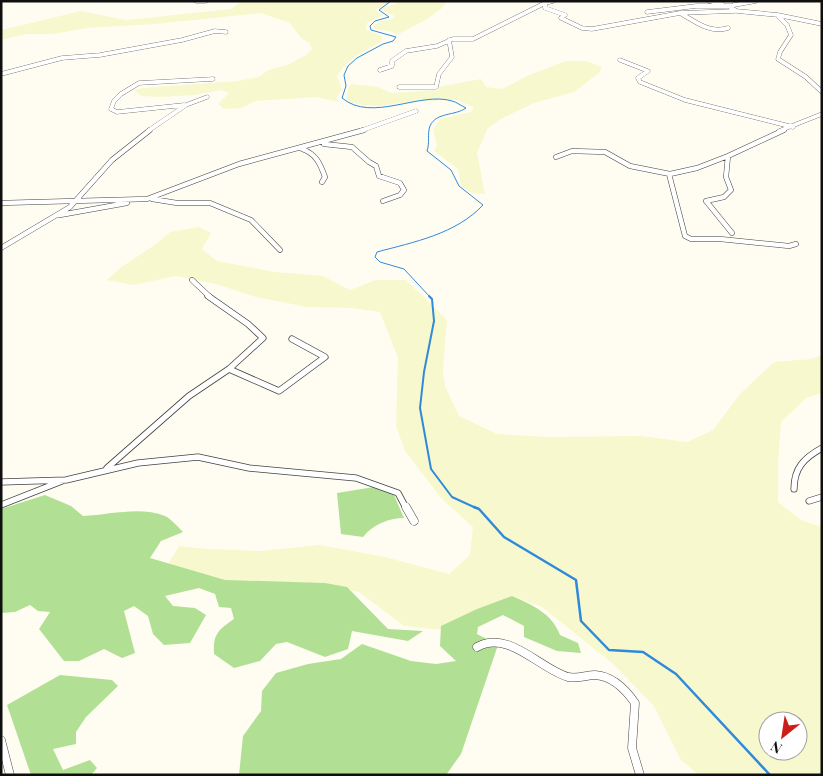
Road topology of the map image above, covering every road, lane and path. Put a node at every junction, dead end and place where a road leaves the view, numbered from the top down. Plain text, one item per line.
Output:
1 (196, 1) edge
2 (206, 1) edge
3 (552, 1) edge
4 (709, 1) edge
5 (756, 1) edge
6 (746, 2) edge
7 (545, 3) junction
8 (730, 6) junction
9 (735, 11) junction
10 (647, 12) dead end
11 (680, 14) junction
12 (778, 15) junction
13 (822, 24) edge
14 (728, 28) dead end
15 (226, 32) dead end
16 (449, 40) junction
17 (620, 60) dead end
18 (380, 70) dead end
19 (1, 74) edge
20 (214, 79) dead end
21 (399, 87) dead end
22 (822, 92) edge
23 (207, 96) dead end
24 (186, 105) junction
25 (416, 111) dead end
26 (822, 114) edge
27 (794, 127) junction
28 (317, 144) junction
29 (302, 149) junction
30 (728, 156) junction
31 (556, 157) dead end
32 (669, 174) junction
33 (322, 182) dead end
34 (136, 199) junction
35 (147, 199) junction
36 (383, 201) dead end
37 (1, 202) edge
38 (76, 202) junction
39 (58, 215) junction
40 (732, 233) dead end
41 (796, 244) dead end
42 (1, 248) edge
43 (280, 250) dead end
44 (192, 280) dead end
45 (292, 338) dead end
46 (229, 370) junction
47 (822, 448) edge
48 (106, 469) junction
49 (66, 480) junction
50 (1, 482) edge
51 (794, 489) dead end
52 (822, 497) edge
53 (809, 501) dead end
54 (1, 505) edge
55 (414, 521) dead end
56 (477, 647) dead end
57 (1, 740) edge
58 (10, 775) edge
59 (640, 775) edge

1 - 2 street
3 - 7 street
4 - 8 street
5 - 6 street
6 - 8 street
7 - 11 street
7 - 16 street
8 - 9 street
8 - 10 street
9 - 11 street
9 - 12 street
11 - 14 street
12 - 13 street
12 - 22 street
15 - 19 street
16 - 18 street
16 - 21 street
17 - 27 street
20 - 24 street
23 - 24 street
24 - 38 street
25 - 28 street
26 - 27 street
27 - 30 street
28 - 29 street
28 - 36 street
29 - 33 street
29 - 35 street
30 - 32 street
30 - 40 street
31 - 32 street
32 - 41 street
34 - 35 street
34 - 38 street
34 - 39 street
35 - 43 street
37 - 38 street
38 - 39 street
39 - 42 street
44 - 46 street
45 - 46 street
46 - 48 street
47 - 51 street
48 - 49 street
48 - 55 street
49 - 50 street
49 - 54 street
52 - 53 street
56 - 59 street
57 - 58 street

